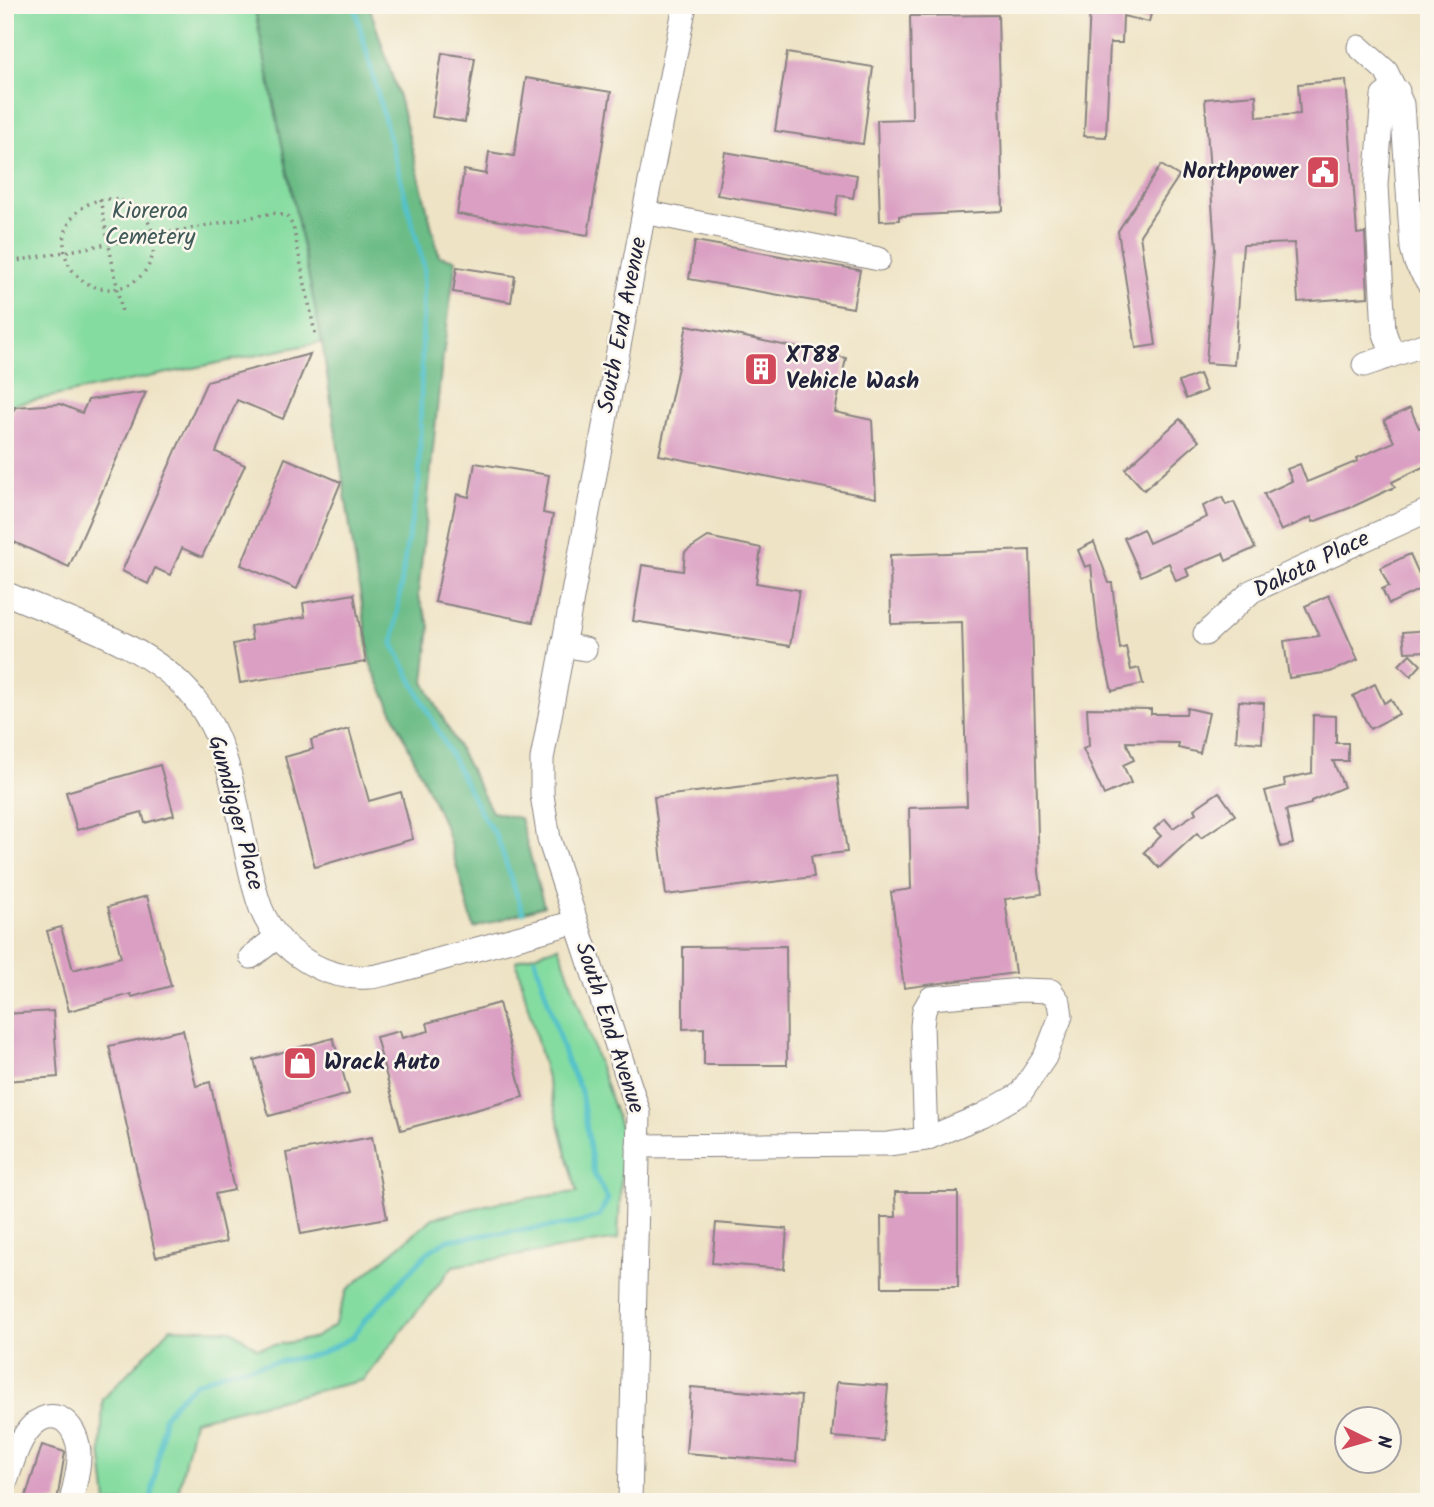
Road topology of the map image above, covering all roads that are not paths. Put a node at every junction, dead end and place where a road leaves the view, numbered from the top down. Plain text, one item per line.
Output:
1 (685, 5) edge
2 (1359, 47) dead end
3 (1398, 91) junction
4 (644, 212) junction
5 (879, 259) dead end
6 (1429, 284) edge
7 (1429, 343) edge
8 (1395, 353) junction
9 (1364, 365) dead end
10 (1429, 510) edge
11 (5, 593) edge
12 (1205, 634) dead end
13 (575, 922) junction
14 (278, 937) junction
15 (251, 957) dead end
16 (926, 1139) junction
17 (638, 1146) junction
18 (13, 1440) edge
19 (5, 1484) edge
20 (71, 1502) edge
21 (630, 1502) edge

1 - 4 street, South End Avenue
2 - 3 street
3 - 6 street
3 - 8 street
4 - 5 street
4 - 13 street, South End Avenue
7 - 8 street
8 - 9 street
10 - 12 street, Dakota Place
11 - 14 street, Gumdigger Place
13 - 14 street, Gumdigger Place
13 - 17 street, South End Avenue
14 - 15 street
16 - 16 street
16 - 17 street
17 - 21 street, South End Avenue
18 - 19 street
18 - 20 street

